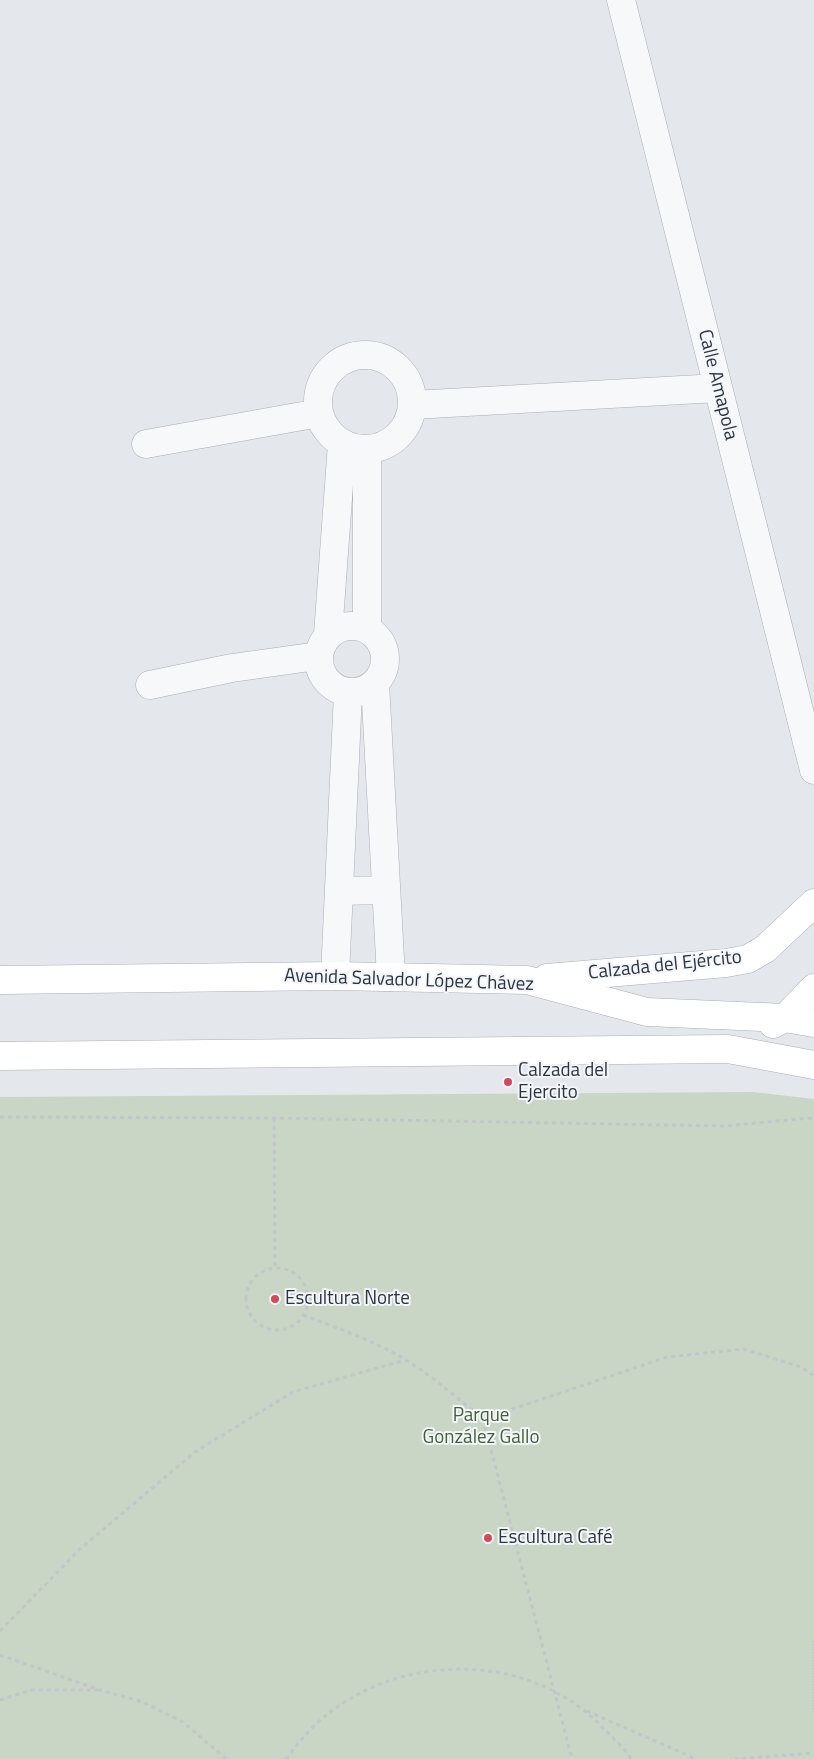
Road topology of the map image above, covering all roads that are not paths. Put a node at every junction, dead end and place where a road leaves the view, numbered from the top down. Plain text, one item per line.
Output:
1 (620, 0) edge
2 (718, 388) junction
3 (412, 405) junction
4 (318, 413) junction
5 (146, 444) dead end
6 (354, 446) junction
7 (367, 629) junction
8 (323, 645) junction
9 (375, 683) junction
10 (150, 685) dead end
11 (348, 692) junction
12 (814, 770) edge
13 (386, 890) junction
14 (339, 891) junction
15 (814, 903) edge
16 (335, 976) junction
17 (391, 976) junction
18 (0, 980) edge
19 (527, 980) junction
20 (814, 988) edge
21 (785, 1018) junction
22 (814, 1024) edge
23 (728, 1049) junction
24 (0, 1056) edge
25 (814, 1065) edge

1 - 2 street, Calle Amapola
2 - 3 street
2 - 12 street, Calle Amapola
3 - 4 street
3 - 6 street
4 - 5 street
4 - 6 street
6 - 7 street
6 - 8 street
7 - 8 street
7 - 9 street
8 - 10 street
8 - 11 street
9 - 11 street
9 - 13 street
11 - 14 street
13 - 14 street
13 - 17 street
14 - 16 street
15 - 19 main road, Calzada del Ejército
16 - 17 main road, Avenida Salvador López Chávez
16 - 18 main road, Avenida Salvador López Chávez
17 - 19 main road, Avenida Salvador López Chávez
19 - 21 main road, Avenida Salvador López Chávez
20 - 21 main road
21 - 22 main road, Avenida Salvador López Chávez
21 - 23 main road
23 - 24 main road
23 - 25 main road

